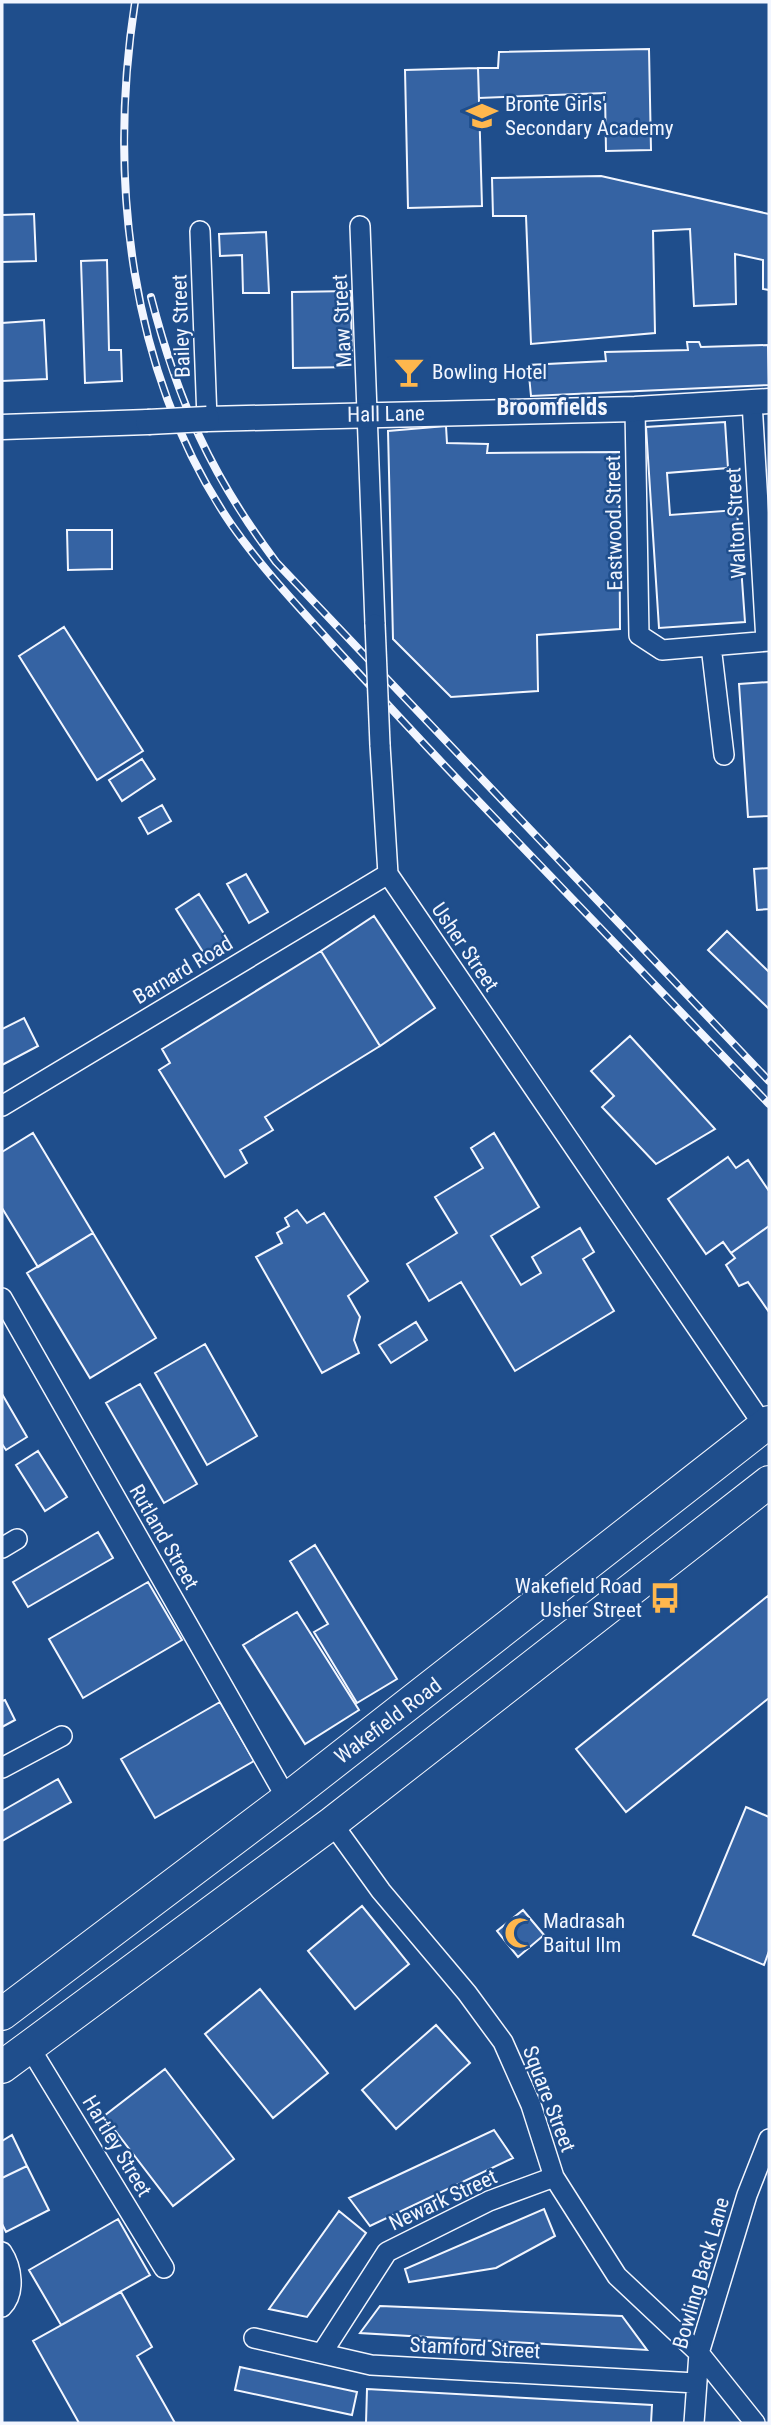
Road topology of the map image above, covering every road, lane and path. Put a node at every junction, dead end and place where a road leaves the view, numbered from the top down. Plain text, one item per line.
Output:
1 (360, 226) dead end
2 (200, 232) dead end
3 (761, 401) edge
4 (635, 409) junction
5 (370, 414) junction
6 (207, 419) junction
7 (2, 427) edge
8 (768, 641) edge
9 (711, 646) junction
10 (724, 755) dead end
11 (388, 874) junction
12 (2, 1106) edge
13 (2, 1298) edge
14 (767, 1424) edge
15 (769, 1482) edge
16 (62, 1735) dead end
17 (2, 1768) edge
18 (287, 1798) junction
19 (332, 1823) junction
20 (2, 2014) edge
21 (30, 2048) junction
22 (2, 2067) edge
23 (769, 2138) edge
24 (554, 2177) junction
25 (2, 2252) edge
26 (164, 2268) dead end
27 (2, 2307) edge
28 (254, 2338) dead end
29 (322, 2353) junction
30 (699, 2353) junction
31 (696, 2383) junction
32 (694, 2423) edge
33 (755, 2423) edge

1 - 5 street, Maw Street
2 - 6 street, Bailey Street
3 - 4 street, Hall Lane
3 - 8 street, Walton Street
4 - 5 street, Hall Lane
4 - 9 street, Eastwood Street
5 - 6 street, Hall Lane
5 - 11 street, bridge
6 - 7 street, Hall Lane, bridge
8 - 9 street
9 - 10 street
11 - 12 street, Barnard Road
11 - 14 street, Usher Street
13 - 18 street, Rutland Street
14 - 18 main road, Wakefield Road
15 - 19 main road
16 - 17 street
18 - 20 main road, Wakefield Road
19 - 21 main road
19 - 24 street, Square Street
21 - 22 main road
21 - 26 street, Hartley Street
23 - 30 street, Bowling Back Lane
24 - 29 street, Newark Street
24 - 30 street, Square Street
25 - 27 street
28 - 29 street, Stamford Street
29 - 31 street, Stamford Street
30 - 31 street, Bowling Back Lane
30 - 33 street, Square Street
31 - 32 street, Bowling Back Lane

